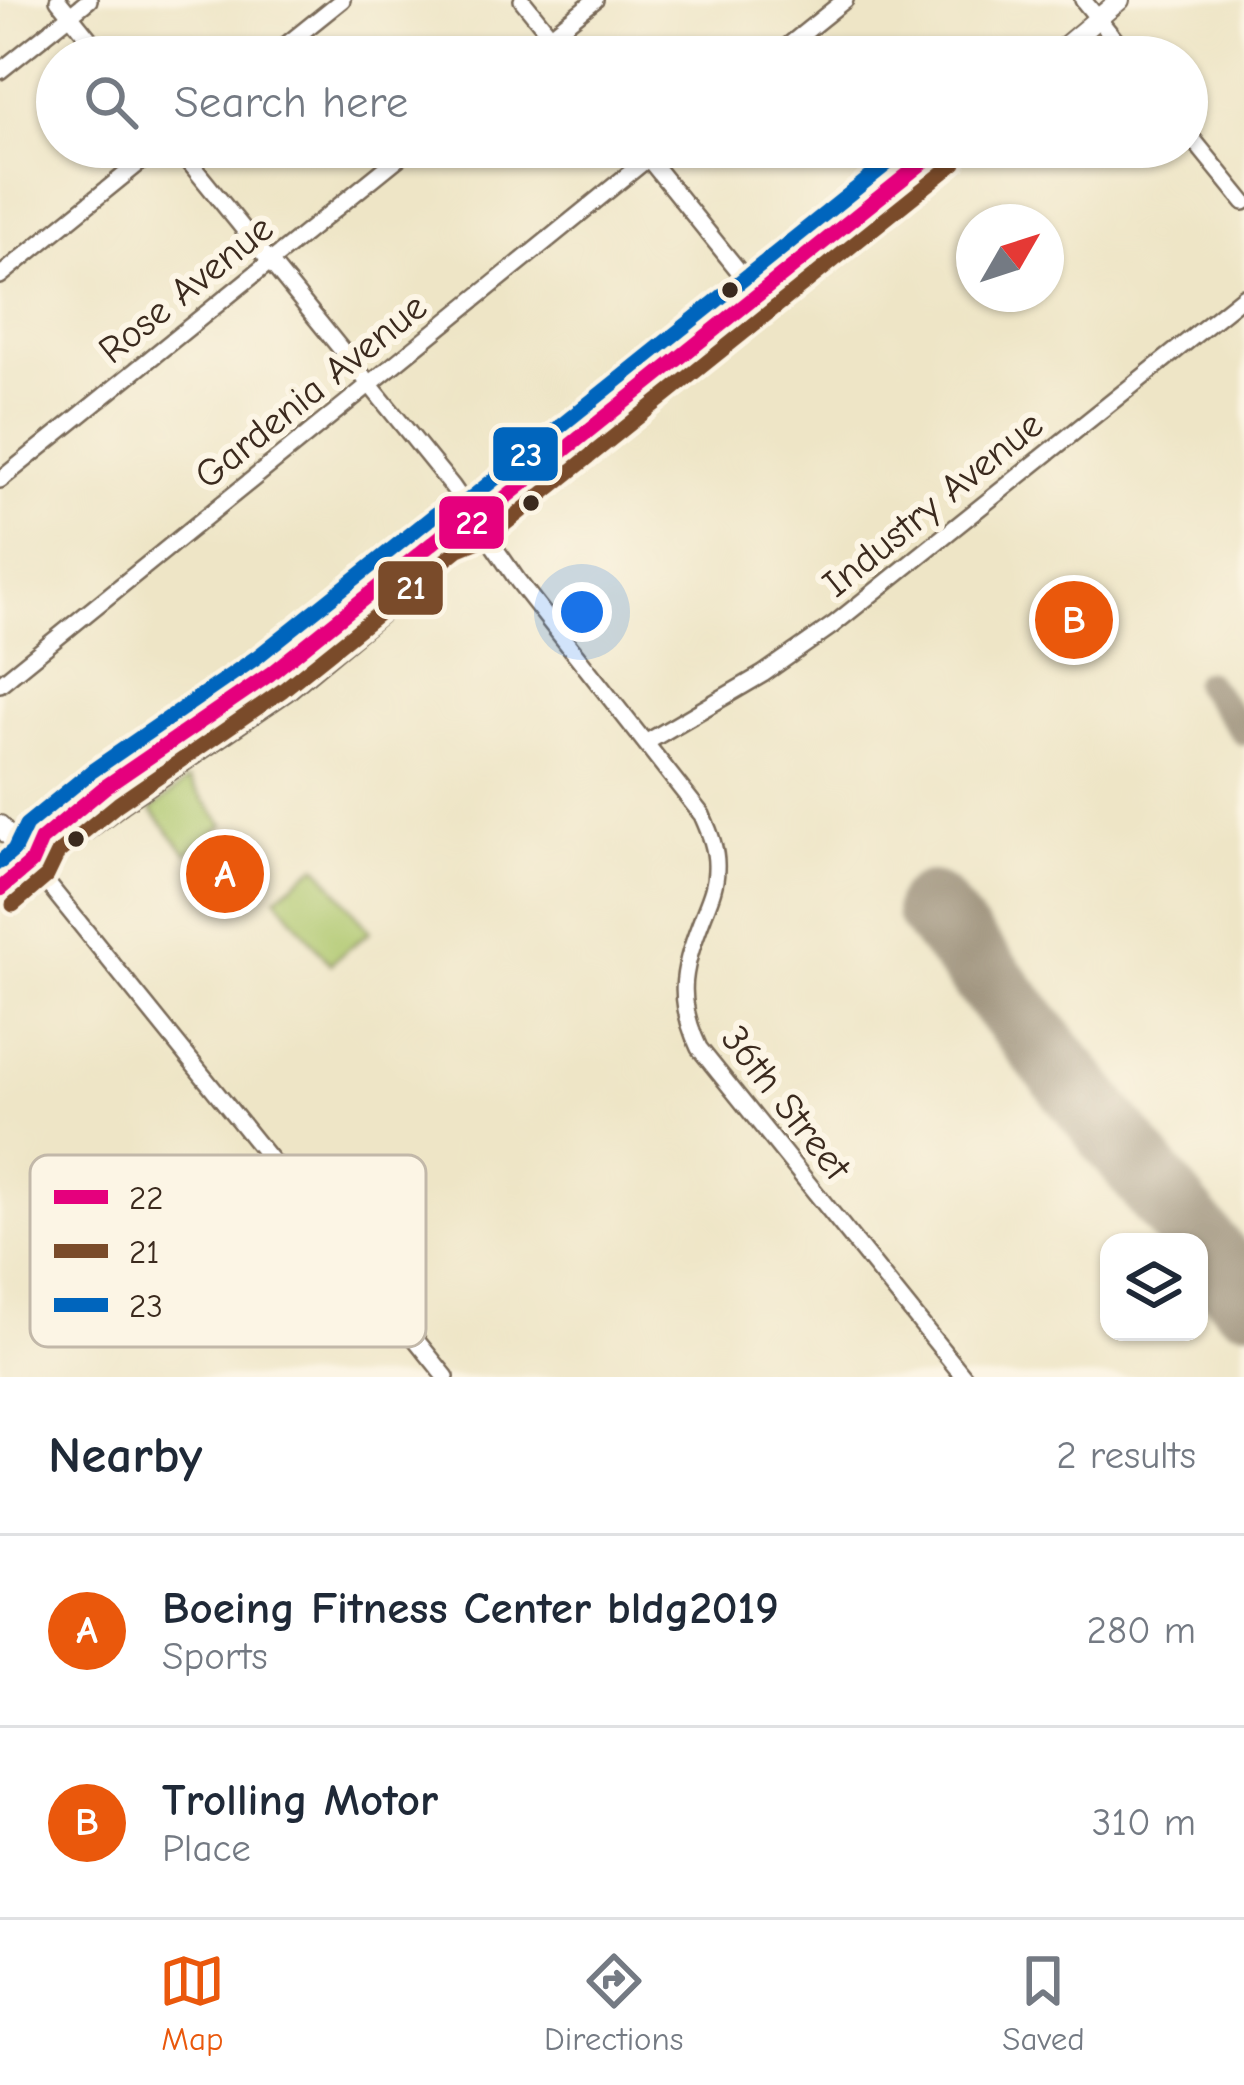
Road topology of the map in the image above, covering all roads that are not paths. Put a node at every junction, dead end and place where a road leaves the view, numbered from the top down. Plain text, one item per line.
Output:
1 (58, 0) edge
2 (88, 0) edge
3 (342, 0) edge
4 (522, 0) edge
5 (595, 0) edge
6 (845, 0) edge
7 (1083, 0) edge
8 (1120, 0) edge
9 (70, 15) junction
10 (1098, 18) junction
11 (44, 36) edge
12 (87, 36) edge
13 (297, 36) edge
14 (551, 36) joint
15 (800, 36) edge
16 (1077, 36) edge
17 (1112, 36) edge
18 (36, 42) edge
19 (0, 71) edge
20 (1208, 158) edge
21 (133, 168) edge
22 (194, 168) edge
23 (386, 168) edge
24 (625, 168) edge
25 (655, 168) edge
26 (916, 168) edge
27 (1244, 202) edge
28 (270, 261) junction
29 (0, 276) edge
30 (759, 296) junction
31 (1244, 296) edge
32 (369, 386) junction
33 (0, 481) edge
34 (476, 521) junction
35 (0, 684) edge
36 (646, 742) junction
37 (0, 825) edge
38 (31, 863) junction
39 (0, 889) edge
40 (267, 1155) edge
41 (422, 1347) edge
42 (446, 1377) edge
43 (964, 1377) edge

1 - 9 street
2 - 9 street
3 - 13 street
4 - 14 street
5 - 14 street
6 - 15 street
7 - 10 street
8 - 10 main road
9 - 11 street
9 - 12 street
10 - 16 main road
10 - 17 street
18 - 19 street
20 - 27 street
21 - 29 street
22 - 28 street, 36th Street
23 - 28 street, Rose Avenue
24 - 32 street, Gardenia Avenue
25 - 30 street
26 - 30 main road
28 - 32 street, 36th Street
28 - 33 street, Rose Avenue
30 - 34 main road
31 - 36 street, Industry Avenue
32 - 34 street, 36th Street
32 - 35 street, Gardenia Avenue
34 - 36 street, 36th Street
34 - 38 main road
36 - 43 street, 36th Street
37 - 38 main road
38 - 39 main road
38 - 40 street
41 - 42 street

